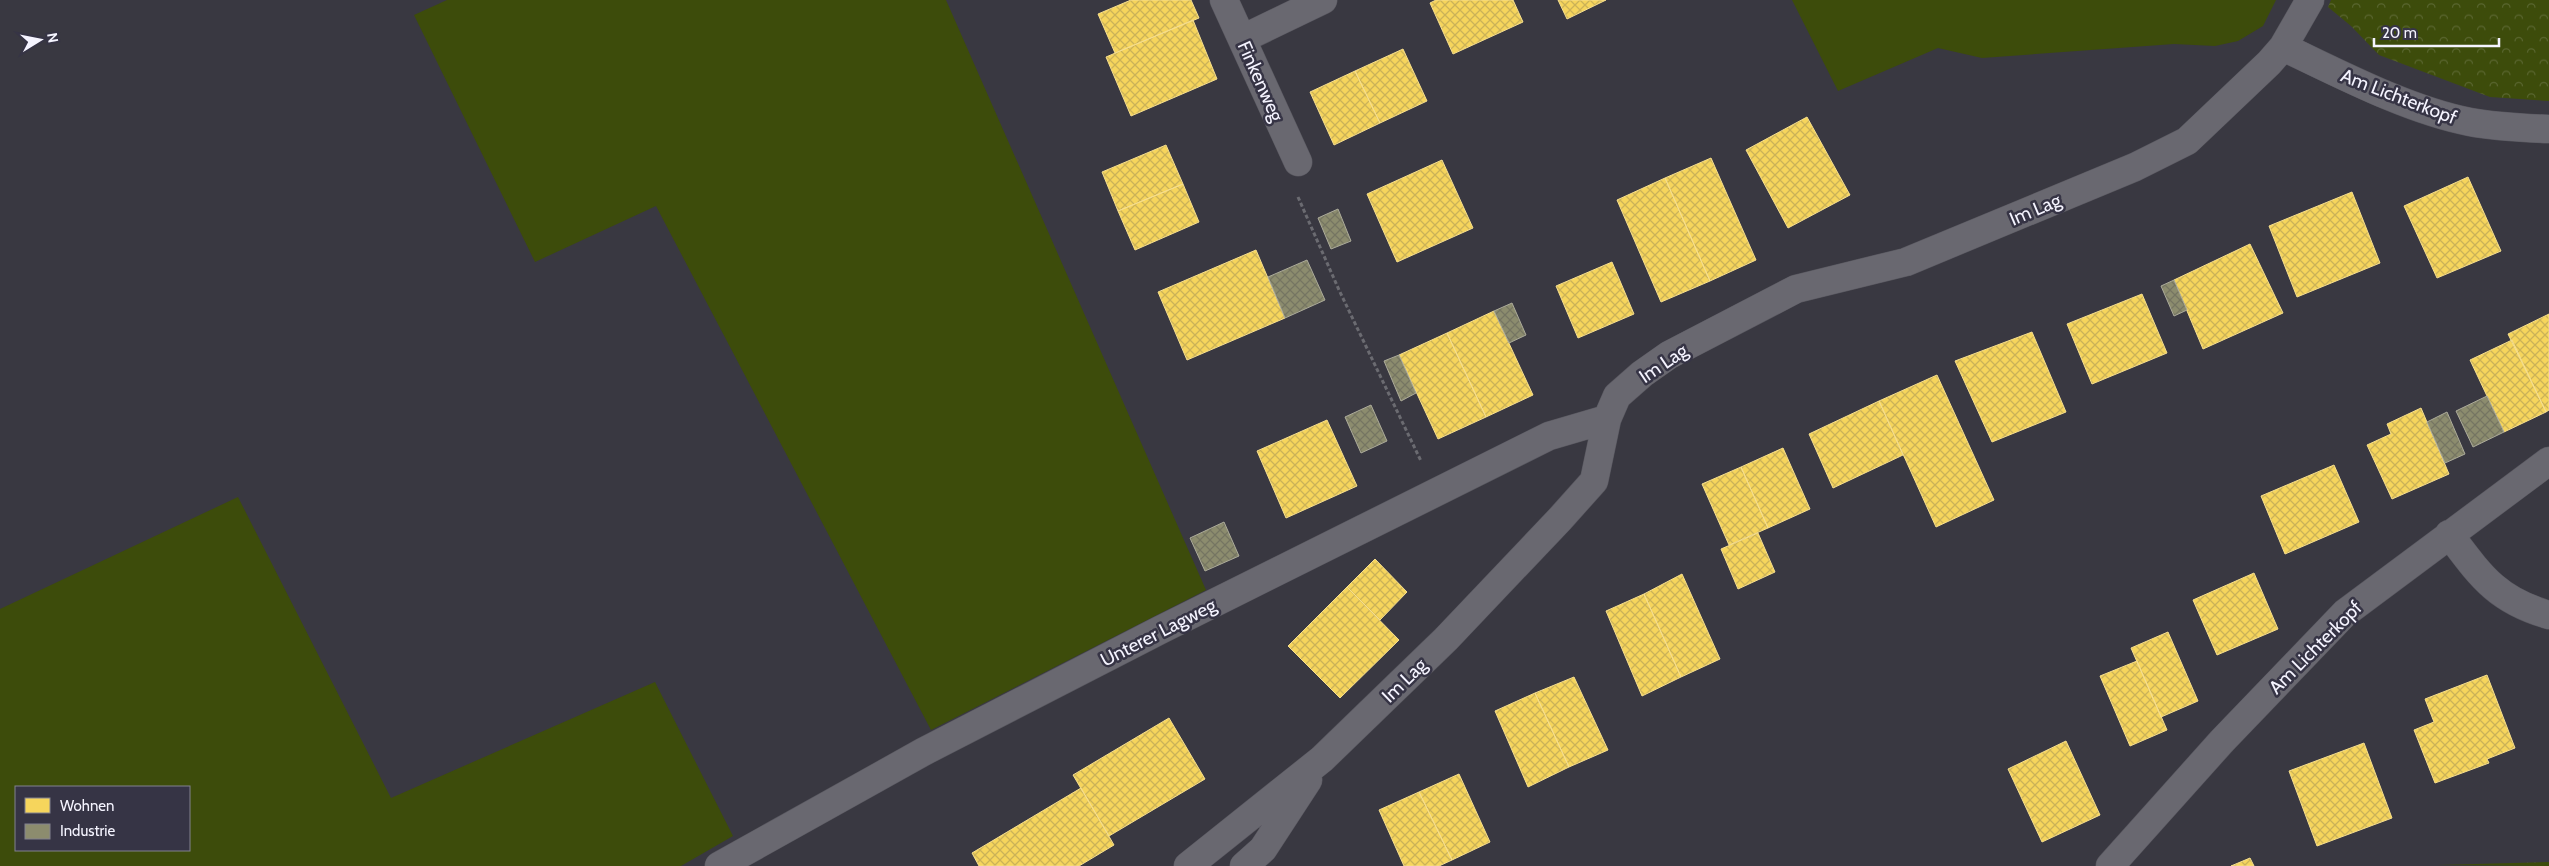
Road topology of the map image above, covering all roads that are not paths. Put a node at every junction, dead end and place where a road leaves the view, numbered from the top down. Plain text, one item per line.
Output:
1 (1224, 0) edge
2 (1323, 0) edge
3 (2310, 0) edge
4 (1242, 39) junction
5 (2283, 47) junction
6 (2549, 129) edge
7 (1298, 162) road end
8 (1607, 420) junction
9 (2549, 461) edge
10 (2449, 534) junction
11 (2549, 614) edge
12 (1322, 759) junction
13 (719, 866) edge
14 (1188, 866) edge
15 (1244, 866) edge
16 (2110, 866) edge

1 - 4 street, Finkenweg
2 - 4 street
3 - 5 street, Im Lag
4 - 7 street, Finkenweg
5 - 6 street, Am Lichterkopf
5 - 8 street, Im Lag
8 - 12 street, Im Lag
8 - 13 street, Unterer Lagweg
9 - 10 street, Am Lichterkopf
10 - 11 street
10 - 16 street, Am Lichterkopf
12 - 14 street, Im Lag
12 - 15 street

